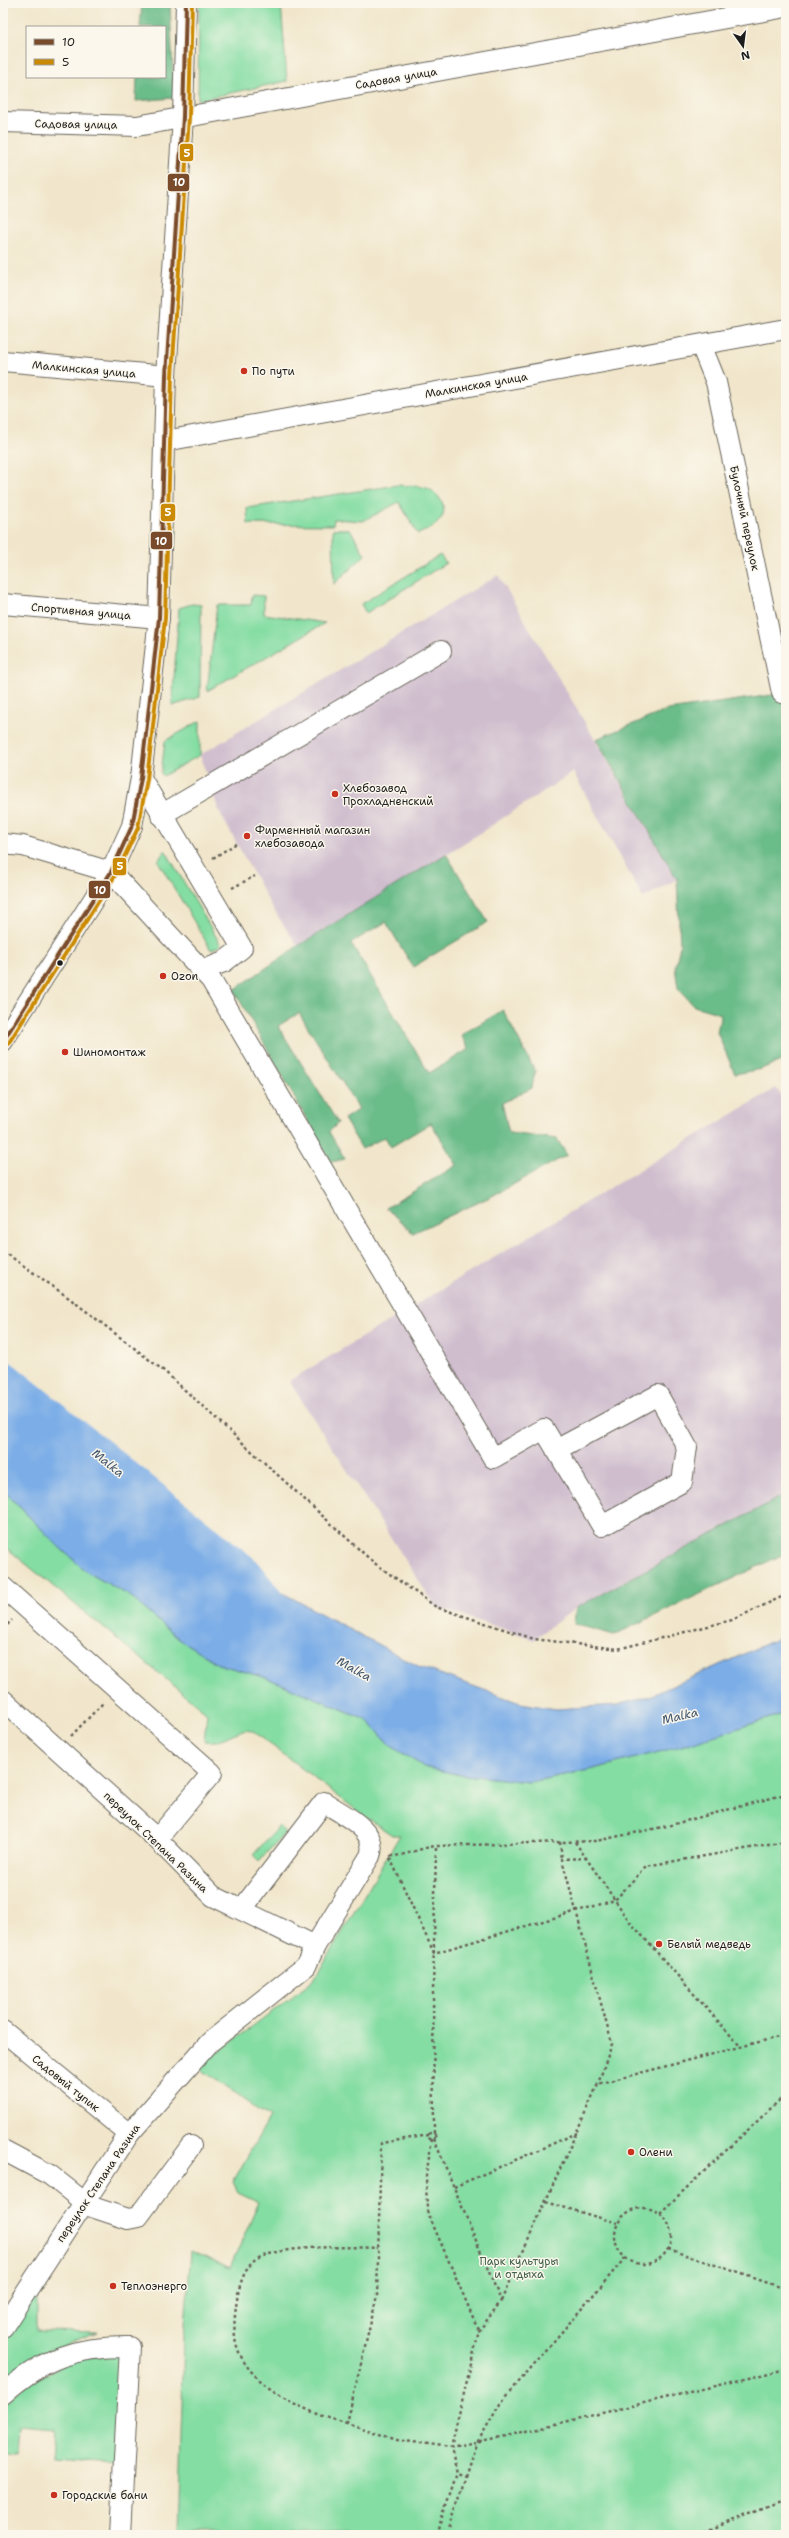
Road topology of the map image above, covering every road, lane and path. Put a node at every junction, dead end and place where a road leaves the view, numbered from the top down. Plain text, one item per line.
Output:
1 (186, 3) edge
2 (786, 7) edge
3 (183, 117) junction
4 (3, 122) edge
5 (786, 329) edge
6 (701, 345) junction
7 (3, 361) edge
8 (166, 376) junction
9 (165, 441) junction
10 (3, 604) edge
11 (159, 618) junction
12 (441, 651) dead end
13 (782, 693) dead end
14 (141, 778) junction
15 (161, 815) junction
16 (237, 843) dead end
17 (3, 844) edge
18 (213, 858) dead end
19 (111, 872) junction
20 (255, 876) dead end
21 (232, 888) dead end
22 (203, 970) junction
23 (3, 1041) edge
24 (3, 1251) edge
25 (556, 1450) junction
26 (3, 1587) edge
27 (786, 1595) edge
28 (118, 1687) junction
29 (3, 1700) edge
30 (58, 1750) junction
31 (786, 1794) edge
32 (157, 1839) junction
33 (560, 1842) junction
34 (575, 1842) junction
35 (786, 1842) edge
36 (436, 1846) junction
37 (380, 1856) junction
38 (587, 1858) junction
39 (562, 1859) junction
40 (614, 1900) junction
41 (242, 1910) junction
42 (577, 1912) junction
43 (315, 1946) junction
44 (434, 1953) junction
45 (3, 2031) edge
46 (786, 2035) edge
47 (740, 2046) junction
48 (598, 2084) junction
49 (786, 2094) edge
50 (578, 2132) junction
51 (434, 2133) junction
52 (129, 2134) junction
53 (429, 2135) junction
54 (433, 2139) junction
55 (191, 2146) dead end
56 (3, 2150) edge
57 (454, 2187) junction
58 (546, 2202) junction
59 (84, 2203) junction
60 (660, 2213) junction
61 (618, 2223) junction
62 (378, 2248) junction
63 (668, 2248) junction
64 (625, 2258) junction
65 (786, 2289) edge
66 (501, 2302) junction
67 (3, 2327) edge
68 (479, 2331) junction
69 (786, 2369) edge
70 (3, 2394) edge
71 (347, 2423) junction
72 (477, 2443) junction
73 (451, 2447) junction
74 (457, 2473) junction
75 (466, 2476) junction
76 (786, 2499) edge
77 (24, 2530) dead end
78 (24, 2535) edge
79 (120, 2535) edge
80 (436, 2535) edge
81 (446, 2535) edge
82 (693, 2535) edge

1 - 3 street
2 - 3 street, Садовая улица
3 - 4 street, Садовая улица
3 - 8 street
5 - 6 street, Малкинская улица
6 - 9 street, Малкинская улица
6 - 13 street, Булочный переулок
7 - 8 street, Малкинская улица
8 - 9 street
9 - 11 street
10 - 11 street, Спортивная улица
11 - 14 street
12 - 15 street
14 - 15 street
14 - 19 street
15 - 22 street
16 - 18 path
17 - 19 street
19 - 22 street
19 - 23 street
20 - 21 path
22 - 25 street
24 - 27 path
25 - 25 street
26 - 28 street
28 - 30 path
28 - 32 street
29 - 30 street, переулок Степана Разина
30 - 32 street, переулок Степана Разина
31 - 34 path
32 - 41 street, переулок Степана Разина
33 - 34 path
33 - 36 path
33 - 39 path
34 - 38 path
35 - 40 path
36 - 37 path
36 - 44 path
37 - 41 street
37 - 43 street
37 - 44 path
38 - 39 path
38 - 40 path
39 - 42 path
40 - 42 path
40 - 47 path
41 - 43 street, переулок Степана Разина
42 - 44 path
42 - 48 path
43 - 52 street, переулок Степана Разина
44 - 51 path
45 - 52 street, Садовый тупик
46 - 47 path
47 - 48 path
48 - 50 path
49 - 60 path
50 - 57 path
50 - 58 path
51 - 53 path
51 - 54 path
52 - 59 street, переулок Степана Разина
53 - 54 path
53 - 62 path
54 - 57 path
54 - 68 path
55 - 59 street
56 - 59 street
57 - 66 path
58 - 61 path
58 - 66 path
59 - 67 street, переулок Степана Разина
60 - 61 path
60 - 63 path
61 - 64 path
62 - 71 path
62 - 71 path
63 - 64 path
63 - 65 path
64 - 72 path
66 - 68 path
68 - 73 path
69 - 72 path
70 - 79 street
71 - 73 path
72 - 73 path
72 - 75 path
73 - 74 path
74 - 75 path
74 - 80 path
75 - 81 path
76 - 82 path
77 - 78 path

